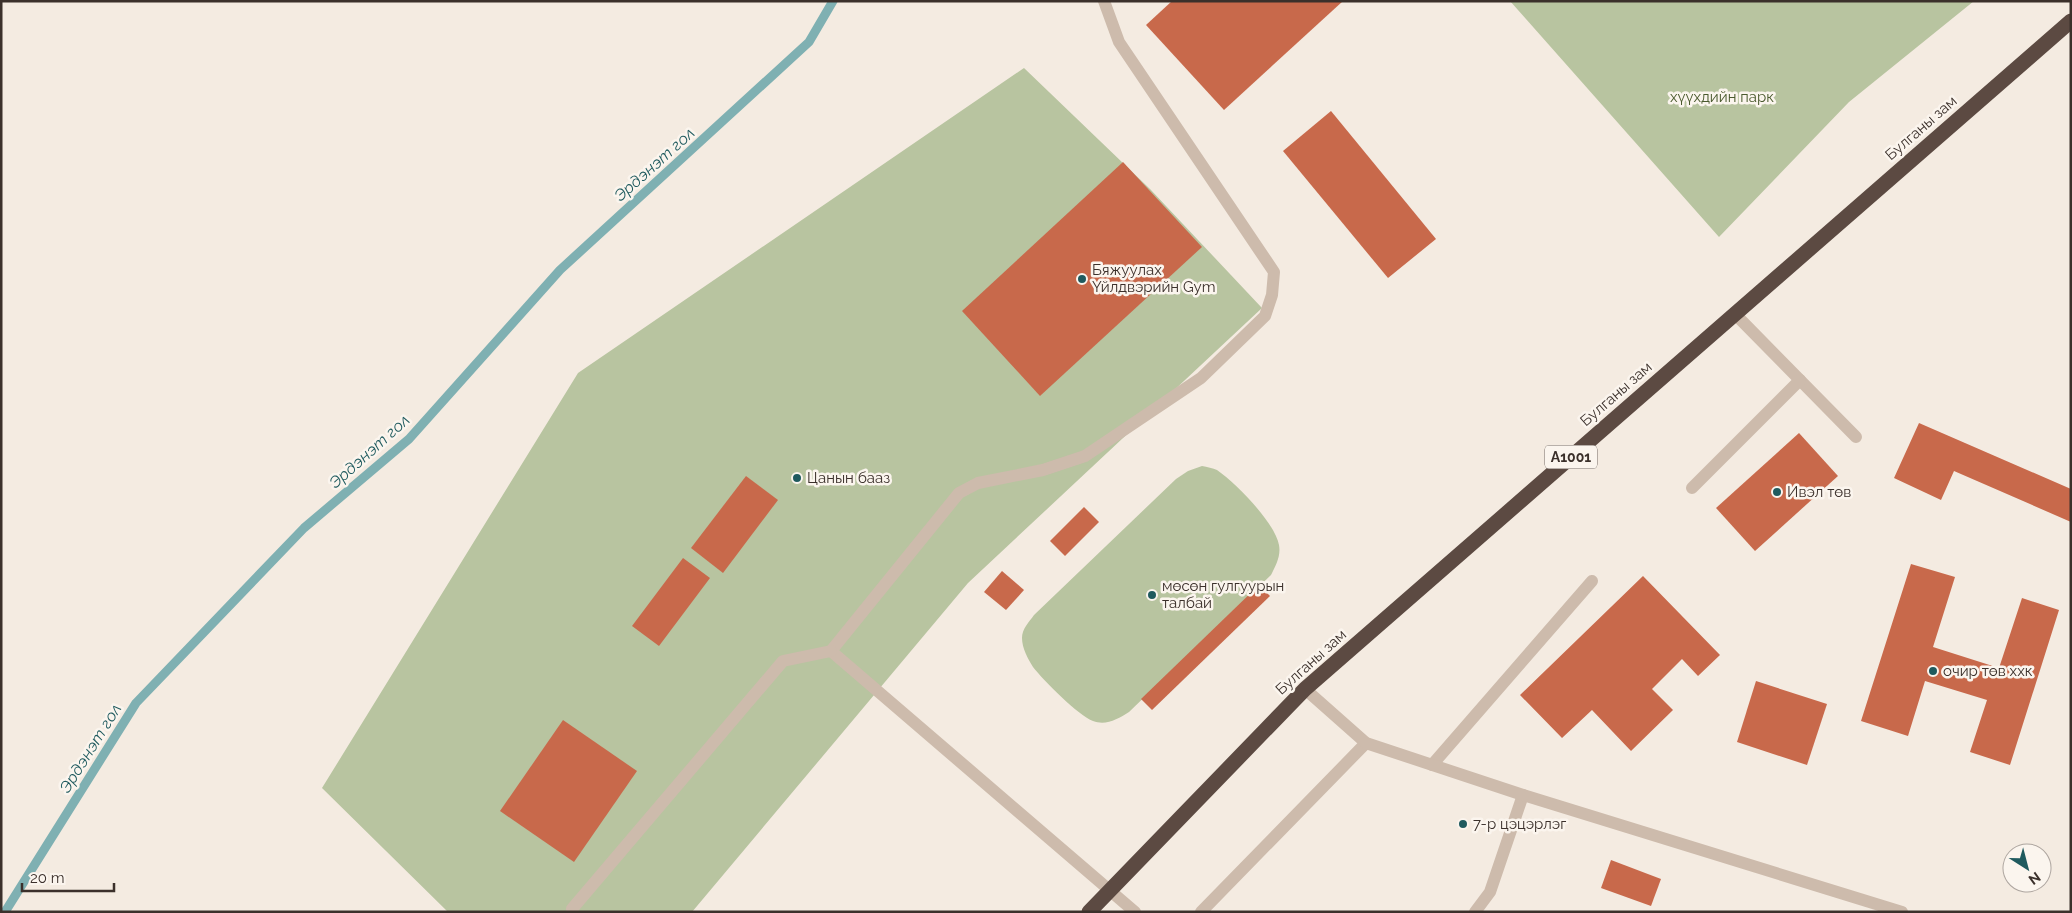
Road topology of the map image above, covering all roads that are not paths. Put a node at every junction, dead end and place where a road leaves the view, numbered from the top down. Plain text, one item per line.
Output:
1 (1104, 1) edge
2 (2071, 21) edge
3 (1735, 314) junction
4 (1800, 380) junction
5 (1856, 437) dead end
6 (1692, 488) dead end
7 (1592, 581) dead end
8 (830, 651) junction
9 (1305, 689) junction
10 (1366, 743) junction
11 (1432, 765) junction
12 (1523, 796) junction
13 (1108, 890) junction
14 (572, 909) dead end
15 (1088, 912) edge
16 (1134, 912) edge
17 (1200, 912) edge
18 (1475, 912) edge
19 (1902, 912) edge

1 - 8 street
2 - 3 highway, Булганы зам / A1001
3 - 4 street
3 - 9 highway, Булганы зам / A1001
4 - 5 street
4 - 6 street
7 - 11 street
8 - 13 street
8 - 14 street
9 - 10 street
9 - 13 highway, Булганы зам / A1001
10 - 11 street
10 - 17 street
11 - 12 street
12 - 18 street
12 - 19 street
13 - 15 highway, Булганы зам / A1001
13 - 16 street

